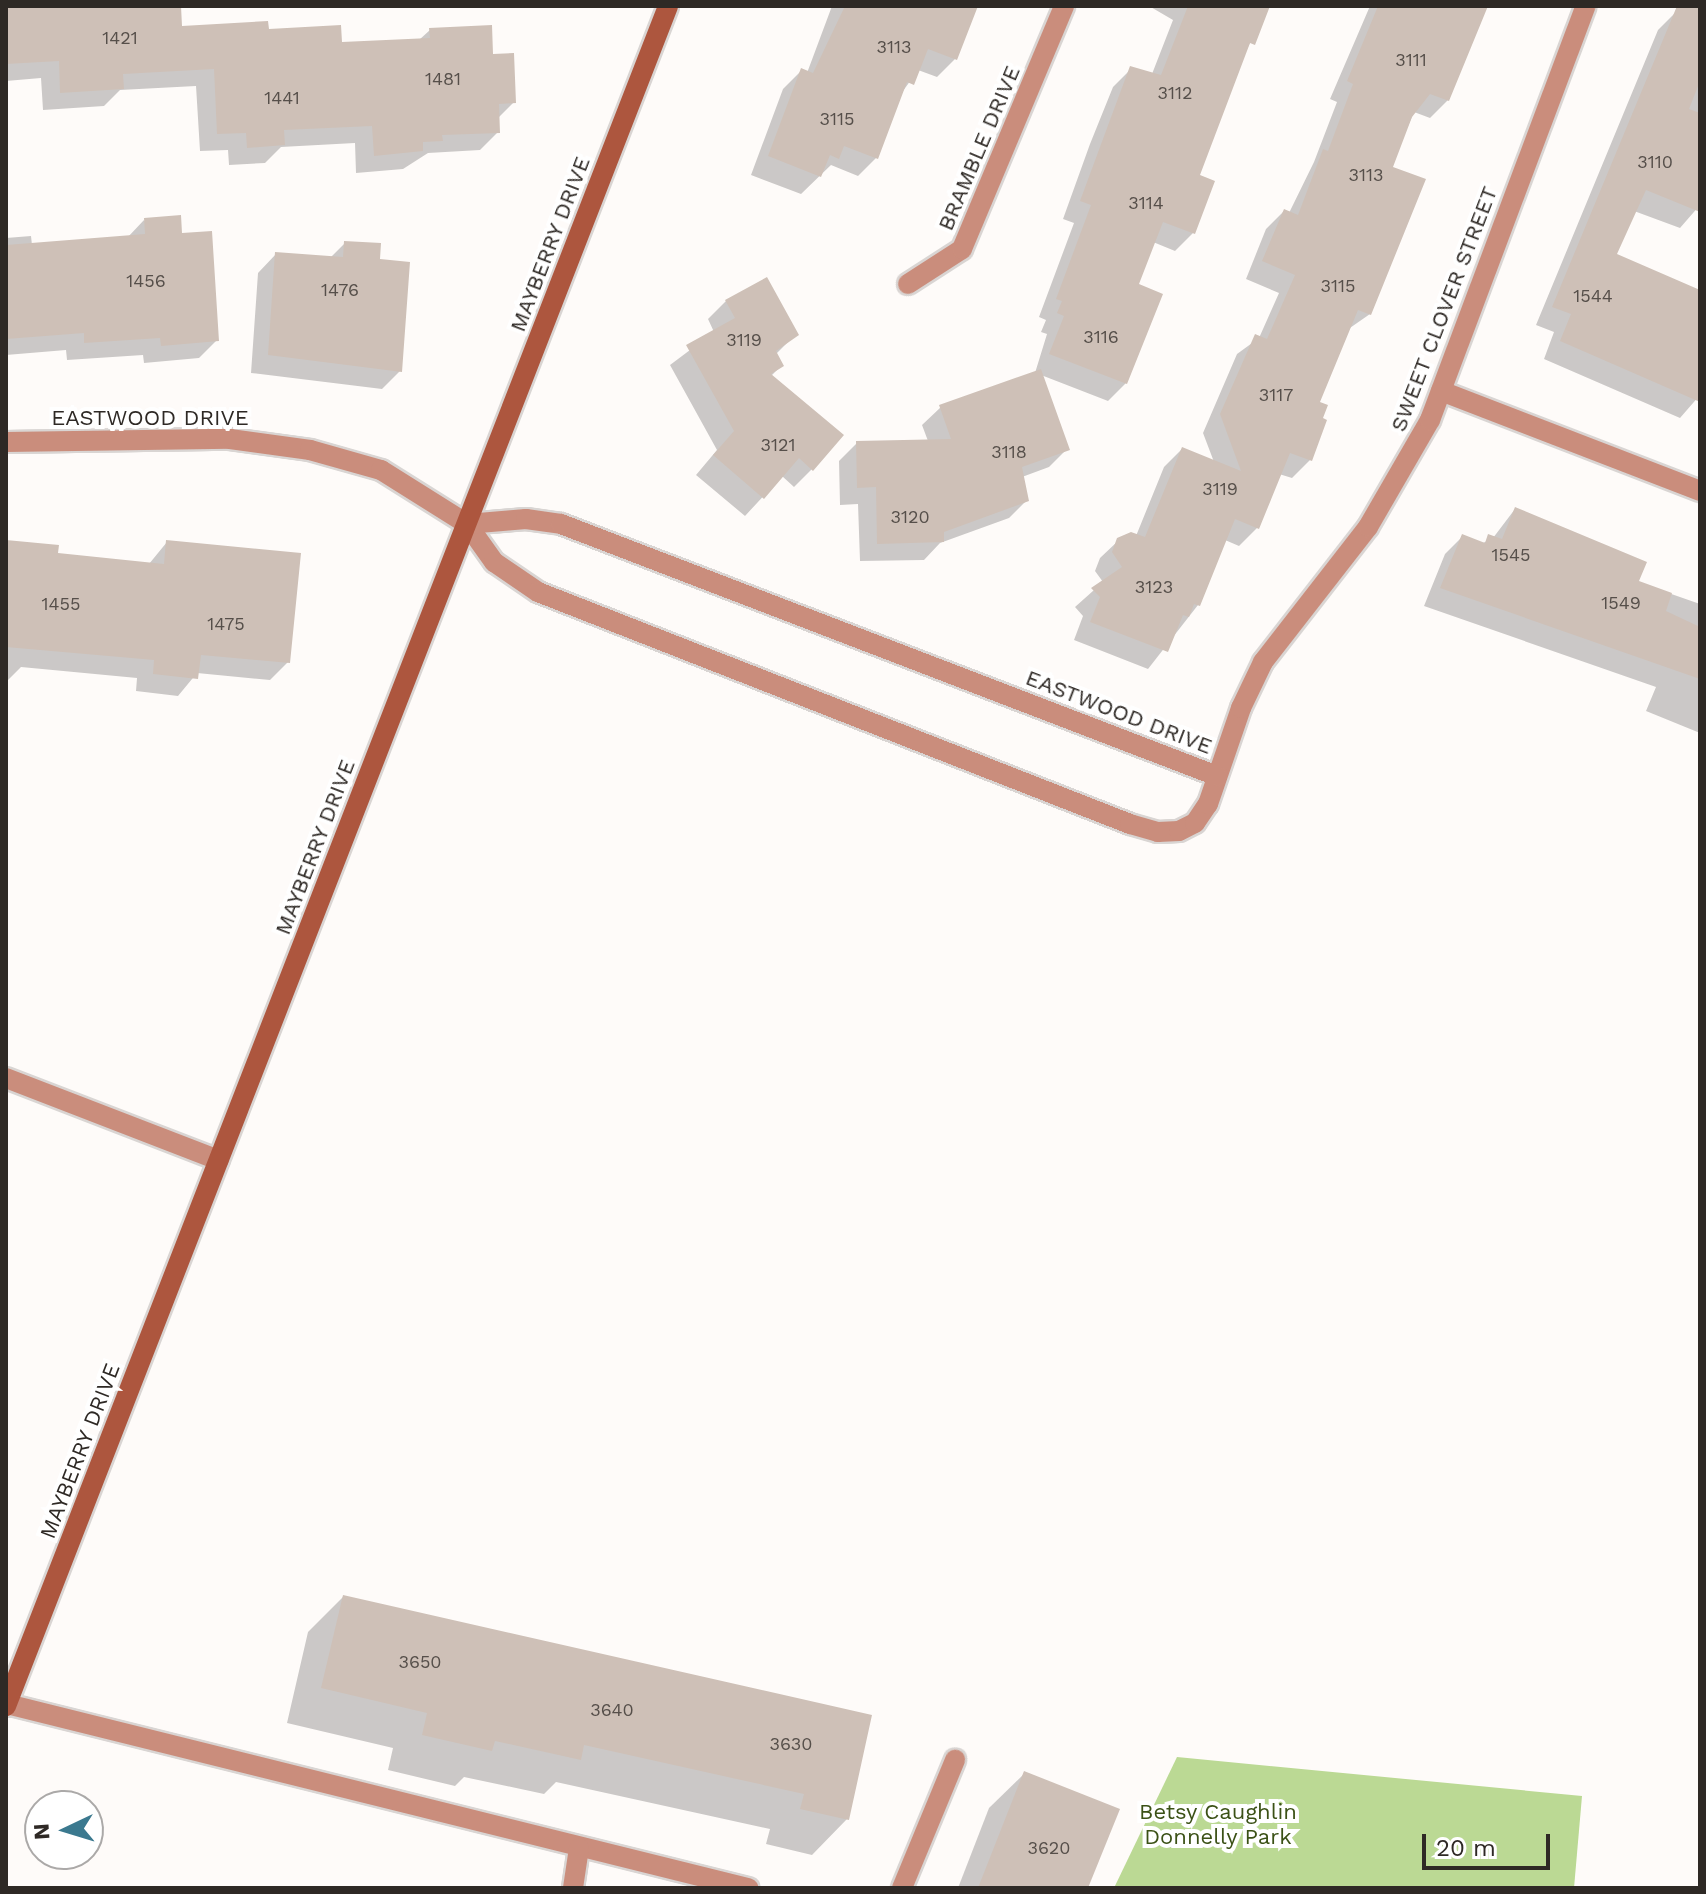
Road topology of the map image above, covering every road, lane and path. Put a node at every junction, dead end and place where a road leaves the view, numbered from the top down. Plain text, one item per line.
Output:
1 (668, 6) edge
2 (1064, 6) edge
3 (1586, 6) edge
4 (908, 284) dead end
5 (1441, 391) junction
6 (6, 442) edge
7 (1700, 491) edge
8 (467, 524) junction
9 (1217, 776) junction
10 (6, 1078) edge
11 (219, 1160) junction
12 (6, 1705) edge
13 (955, 1760) dead end
14 (579, 1848) junction
15 (573, 1888) edge
16 (748, 1888) edge
17 (902, 1888) edge

1 - 8 main road, MAYBERRY DRIVE
2 - 4 street, BRAMBLE DRIVE
3 - 5 street, SWEET CLOVER STREET
5 - 7 street
5 - 9 street, SWEET CLOVER STREET
6 - 8 street, EASTWOOD DRIVE
8 - 9 street, EASTWOOD DRIVE
8 - 9 street, EASTWOOD DRIVE
8 - 11 main road, MAYBERRY DRIVE
10 - 11 street
11 - 12 main road, MAYBERRY DRIVE
12 - 14 street
13 - 17 street
14 - 15 street
14 - 16 street

